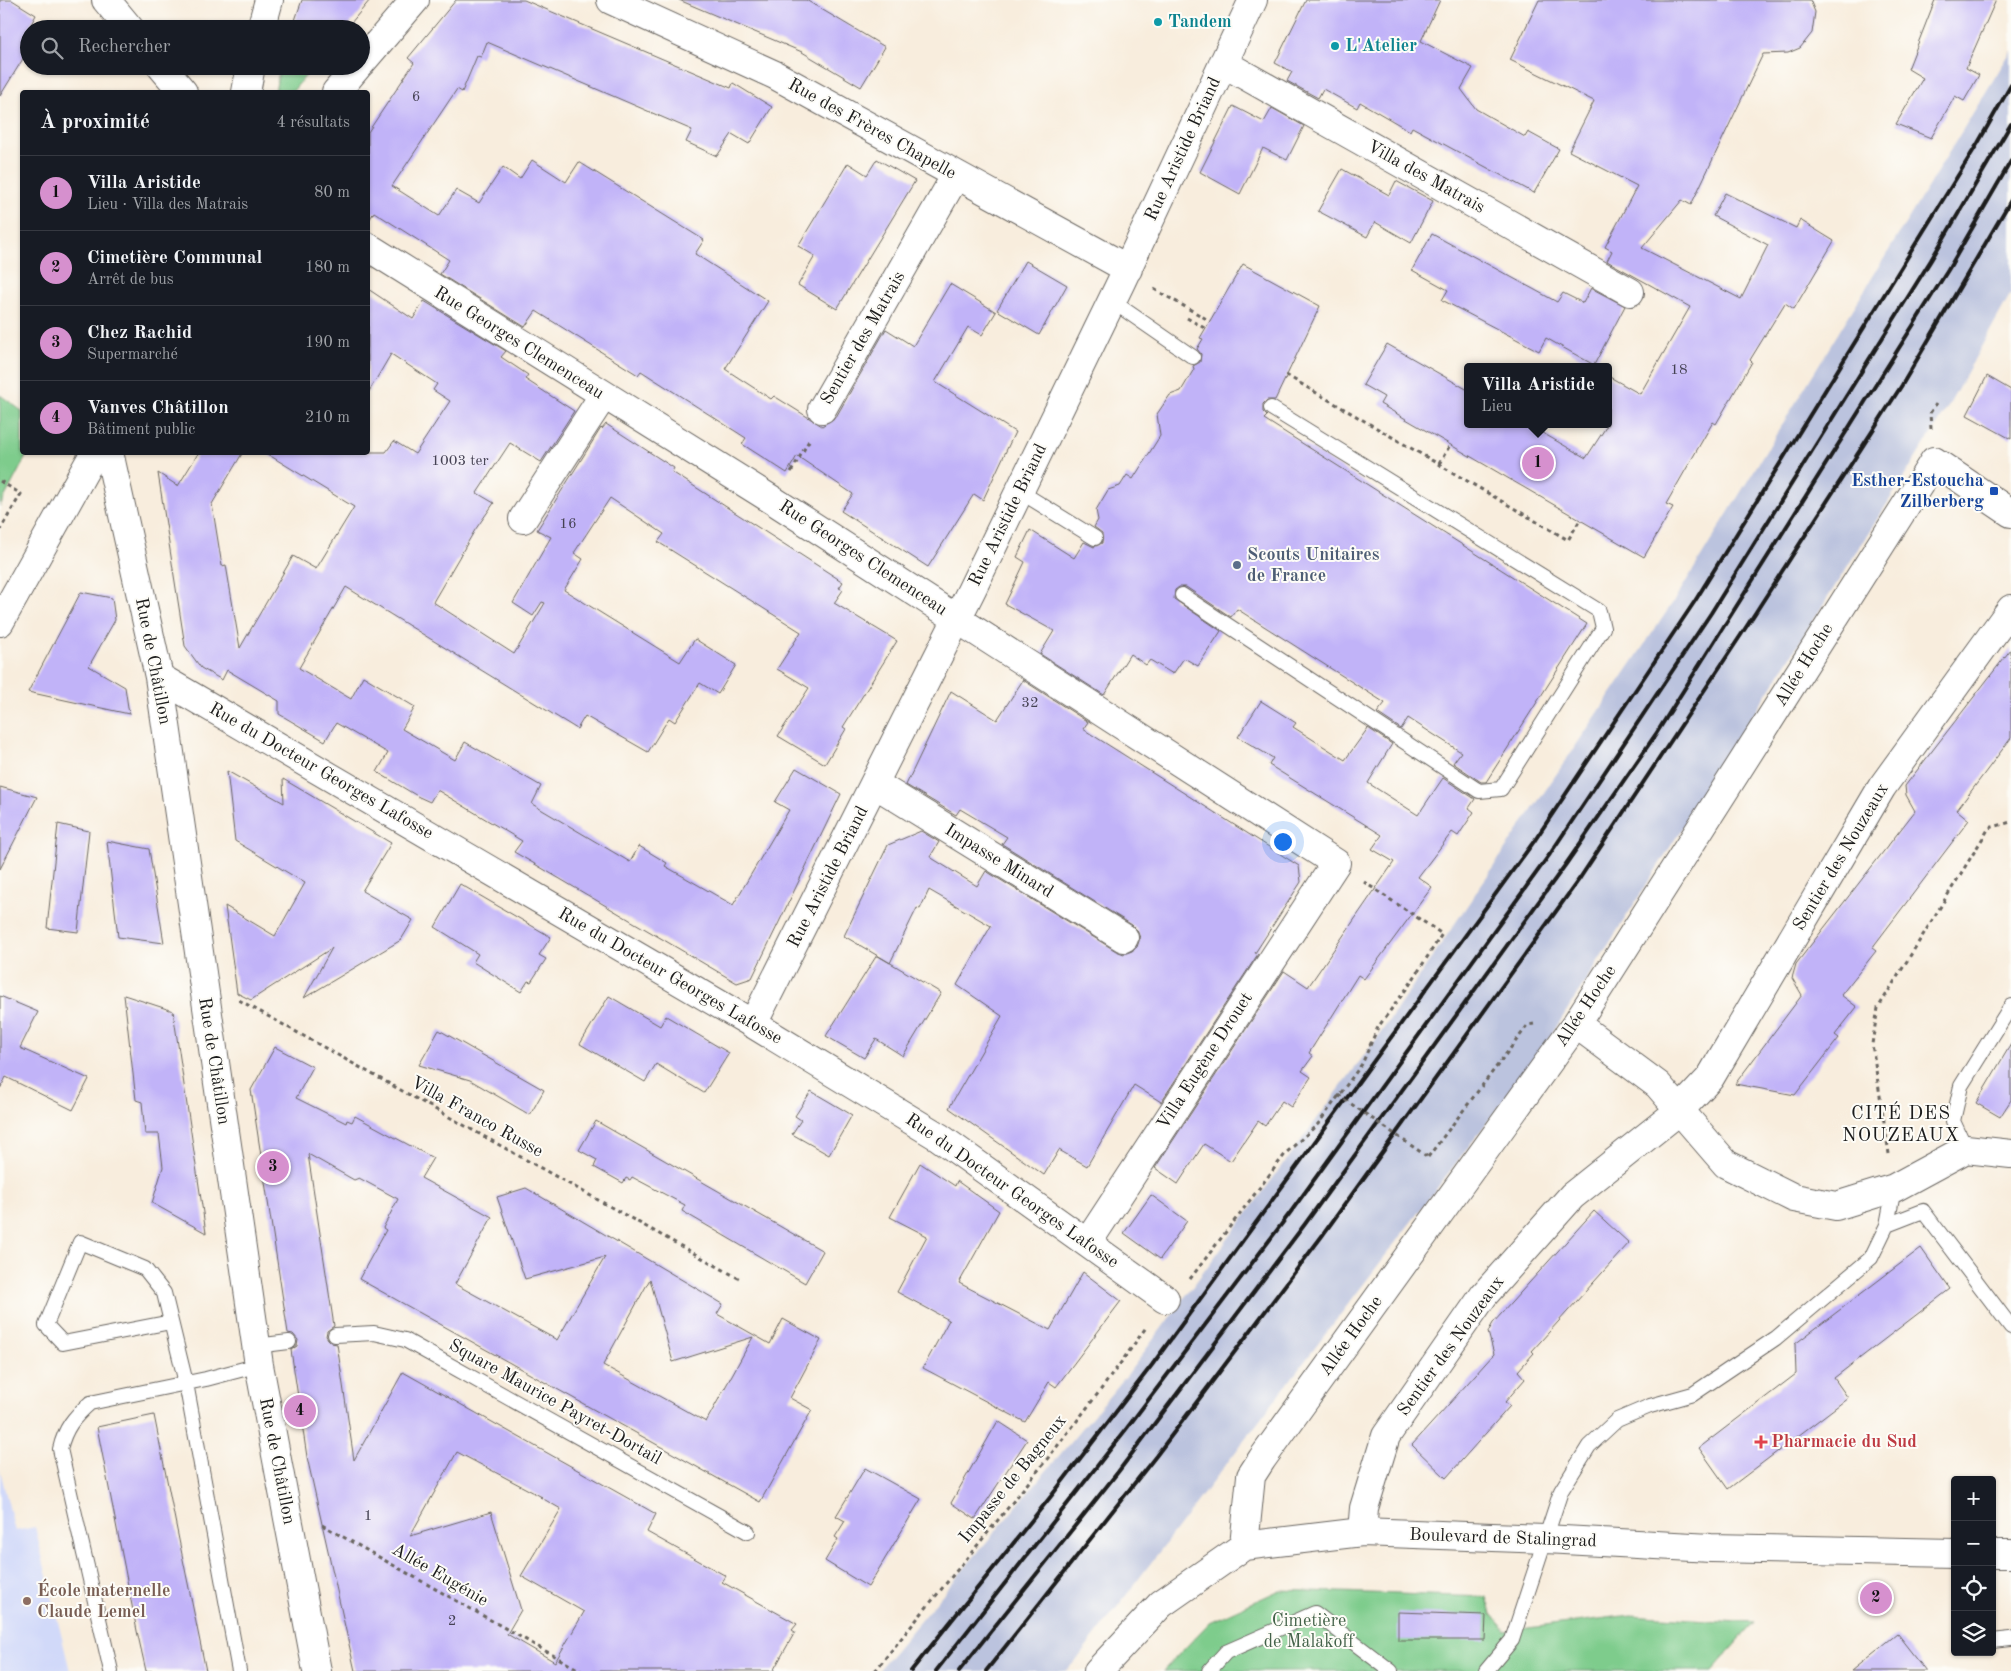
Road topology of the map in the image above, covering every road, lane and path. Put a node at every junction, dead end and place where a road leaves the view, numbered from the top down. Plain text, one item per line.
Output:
1 (106, 0) edge
2 (269, 0) edge
3 (415, 0) edge
4 (611, 0) edge
5 (1253, 0) edge
6 (123, 20) edge
7 (263, 20) edge
8 (370, 52) edge
9 (1223, 63) junction
10 (169, 75) edge
11 (249, 75) edge
12 (350, 75) edge
13 (181, 90) edge
14 (246, 90) edge
15 (338, 90) edge
16 (956, 175) junction
17 (370, 248) edge
18 (1128, 268) junction
19 (1151, 287) dead end
20 (1630, 292) dead end
21 (1112, 301) junction
22 (1210, 321) dead end
23 (1193, 357) dead end
24 (1286, 375) dead end
25 (603, 396) junction
26 (1936, 404) dead end
27 (1271, 408) dead end
28 (822, 409) joint
29 (1930, 413) dead end
30 (1450, 445) dead end
31 (93, 455) edge
32 (110, 455) edge
33 (1439, 464) junction
34 (0, 481) edge
35 (1020, 491) junction
36 (774, 502) junction
37 (2011, 512) edge
38 (523, 519) dead end
39 (1580, 520) dead end
40 (0, 530) edge
41 (1095, 538) dead end
42 (1182, 595) dead end
43 (2011, 609) edge
44 (958, 619) junction
45 (0, 622) edge
46 (159, 677) junction
47 (874, 784) junction
48 (2011, 822) edge
49 (1329, 872) junction
50 (1124, 938) dead end
51 (201, 979) junction
52 (2011, 1006) edge
53 (753, 1024) junction
54 (1576, 1024) junction
55 (1338, 1095) junction
56 (1469, 1103) dead end
57 (1680, 1110) junction
58 (1966, 1149) junction
59 (2011, 1154) edge
60 (1894, 1188) junction
61 (1887, 1225) junction
62 (1088, 1242) junction
63 (740, 1279) dead end
64 (1165, 1299) junction
65 (171, 1322) junction
66 (2011, 1327) edge
67 (335, 1335) dead end
68 (290, 1342) dead end
69 (258, 1356) junction
70 (186, 1383) junction
71 (285, 1503) junction
72 (748, 1532) dead end
73 (1362, 1532) junction
74 (1545, 1539) junction
75 (1244, 1546) junction
76 (1951, 1553) edge
77 (1996, 1554) edge
78 (2011, 1554) edge
79 (2011, 1639) edge
80 (1996, 1641) edge
81 (110, 1671) edge
82 (239, 1671) edge
83 (317, 1671) edge
84 (581, 1671) edge
85 (875, 1671) edge
86 (1098, 1671) edge
87 (1209, 1671) edge
88 (1391, 1671) edge
89 (1486, 1671) edge

1 - 6 street
2 - 7 street
3 - 8 street
4 - 16 street, Rue des Frères Chapelle
5 - 9 street, Rue Aristide Briand
9 - 18 street, Rue Aristide Briand
9 - 20 street, Villa des Matrais
10 - 13 street
11 - 14 street
12 - 15 street
16 - 18 street, Rue des Frères Chapelle
16 - 28 street, Sentier des Matrais
17 - 25 street, Rue Georges Clemenceau
18 - 21 street, Rue Aristide Briand
19 - 22 path
21 - 23 lane
21 - 35 street, Rue Aristide Briand
24 - 33 path
25 - 36 street, Rue Georges Clemenceau
25 - 38 street
26 - 29 path
27 - 42 lane
28 - 36 path, Sentier des Matrais
30 - 33 path
31 - 45 street
32 - 46 street, Rue de Châtillon
33 - 39 path
34 - 40 path
35 - 41 lane
35 - 44 street, Rue Aristide Briand
36 - 44 street, Rue Georges Clemenceau
37 - 54 street, Allée Hoche
43 - 57 street, Sentier des Nouzeaux
44 - 47 street, Rue Aristide Briand
44 - 49 street, Rue Georges Clemenceau
46 - 51 street, Rue de Châtillon
46 - 53 street, Rue du Docteur Georges Lafosse
47 - 50 street, Impasse Minard
47 - 53 street, Rue Aristide Briand
48 - 60 path
49 - 55 path
49 - 62 street, Villa Eugène Drouet
51 - 63 path, Villa Franco Russe
51 - 69 street, Rue de Châtillon
52 - 58 lane
53 - 62 street, Rue du Docteur Georges Lafosse
54 - 57 street
54 - 75 street, Allée Hoche
55 - 56 path, bridge
55 - 64 path
57 - 60 street
57 - 73 street, Sentier des Nouzeaux
58 - 59 street
58 - 60 street
60 - 61 lane
61 - 66 lane
61 - 74 lane
62 - 64 street, Rue du Docteur Georges Lafosse
64 - 85 path, Impasse de Bagneux
65 - 65 lane
65 - 70 lane
67 - 72 lane, Square Maurice Payret-Dortail
68 - 69 lane
69 - 70 lane
69 - 71 street, Rue de Châtillon
70 - 81 lane
70 - 82 lane
71 - 83 street, Rue de Châtillon
71 - 84 path, Allée Eugénie
73 - 74 street, Boulevard de Stalingrad
73 - 75 street, Boulevard de Stalingrad
74 - 76 street, Boulevard de Stalingrad
74 - 89 lane
75 - 86 street, Boulevard de Stalingrad
77 - 78 street
79 - 80 lane
87 - 88 lane

